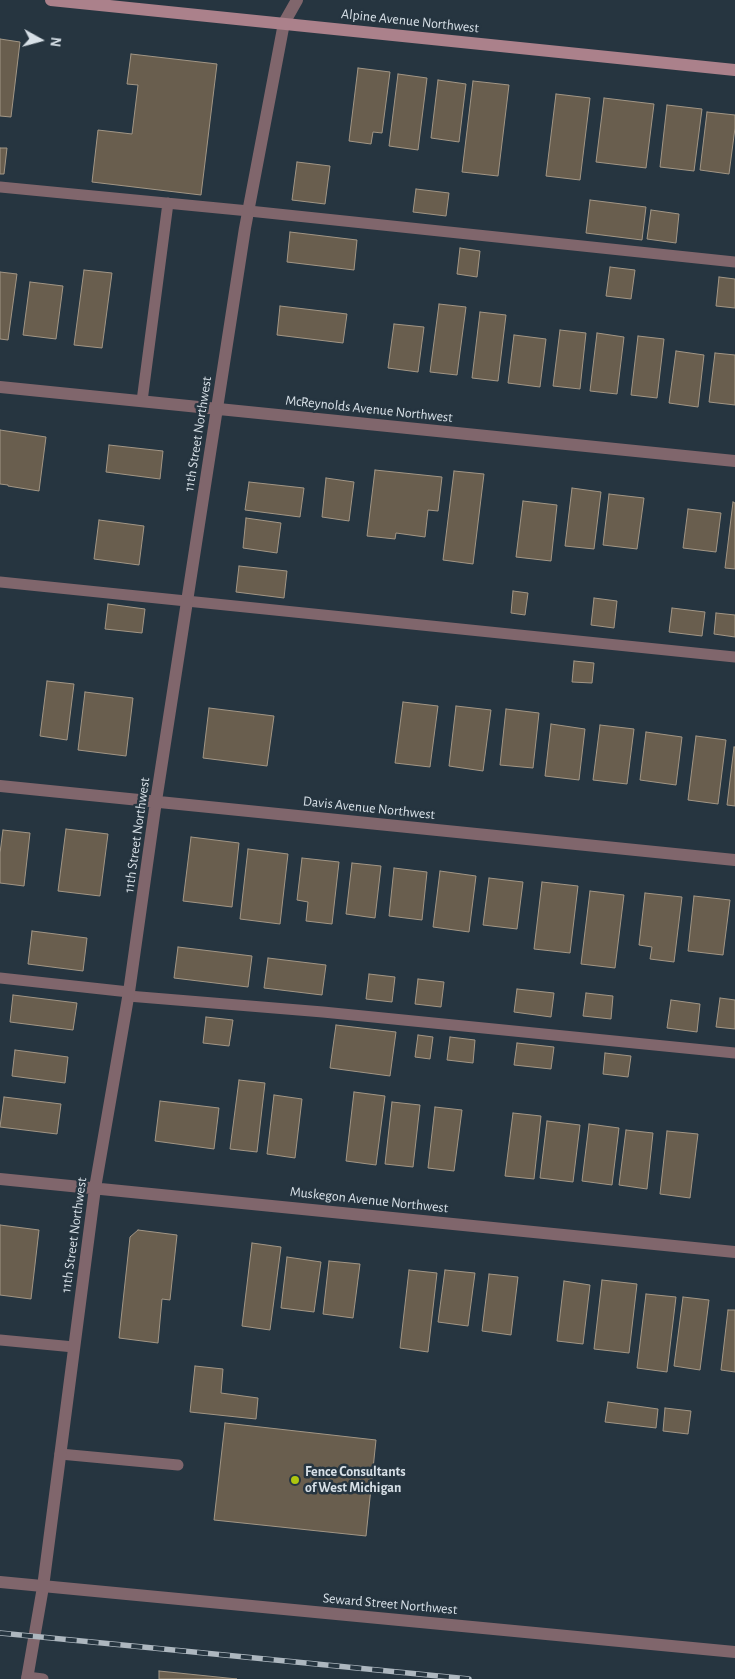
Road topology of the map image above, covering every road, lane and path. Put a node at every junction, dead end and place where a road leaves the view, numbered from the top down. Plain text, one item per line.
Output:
1 (51, 0) edge
2 (297, 0) edge
3 (284, 23) junction
4 (735, 70) edge
5 (0, 187) edge
6 (168, 203) junction
7 (249, 211) junction
8 (735, 262) edge
9 (0, 387) edge
10 (142, 401) junction
11 (217, 408) junction
12 (735, 461) edge
13 (0, 582) edge
14 (187, 601) junction
15 (735, 657) edge
16 (0, 786) edge
17 (156, 801) junction
18 (735, 860) edge
19 (0, 978) edge
20 (129, 994) junction
21 (735, 1053) edge
22 (0, 1179) edge
23 (95, 1188) junction
24 (735, 1252) edge
25 (0, 1340) edge
26 (74, 1347) junction
27 (60, 1454) junction
28 (178, 1465) dead end
29 (0, 1582) edge
30 (43, 1587) junction
31 (735, 1652) edge
32 (27, 1678) edge
33 (43, 1679) edge

1 - 3 main road, Alpine Avenue Northwest
2 - 3 street, 11th Street Northwest
3 - 4 main road, Alpine Avenue Northwest
3 - 7 street, 11th Street Northwest
5 - 6 lane
6 - 7 lane
6 - 10 lane
7 - 8 lane
7 - 11 street, 11th Street Northwest
9 - 10 street, McReynolds Avenue Northwest
10 - 11 street, McReynolds Avenue Northwest
11 - 12 street, McReynolds Avenue Northwest
11 - 14 street, 11th Street Northwest
13 - 14 lane
14 - 15 lane
14 - 17 street, 11th Street Northwest
16 - 17 street, Davis Avenue Northwest
17 - 18 street, Davis Avenue Northwest
17 - 20 street, 11th Street Northwest
19 - 20 lane
20 - 21 lane
20 - 23 street, 11th Street Northwest
22 - 23 street, Muskegon Avenue Northwest
23 - 24 street, Muskegon Avenue Northwest
23 - 26 street, 11th Street Northwest
25 - 26 lane
26 - 27 street, 11th Street Northwest
27 - 28 lane
27 - 30 street, 11th Street Northwest
29 - 30 street, Seward Street Northwest
30 - 31 street, Seward Street Northwest
30 - 32 street, 11th Street Northwest
32 - 33 lane

